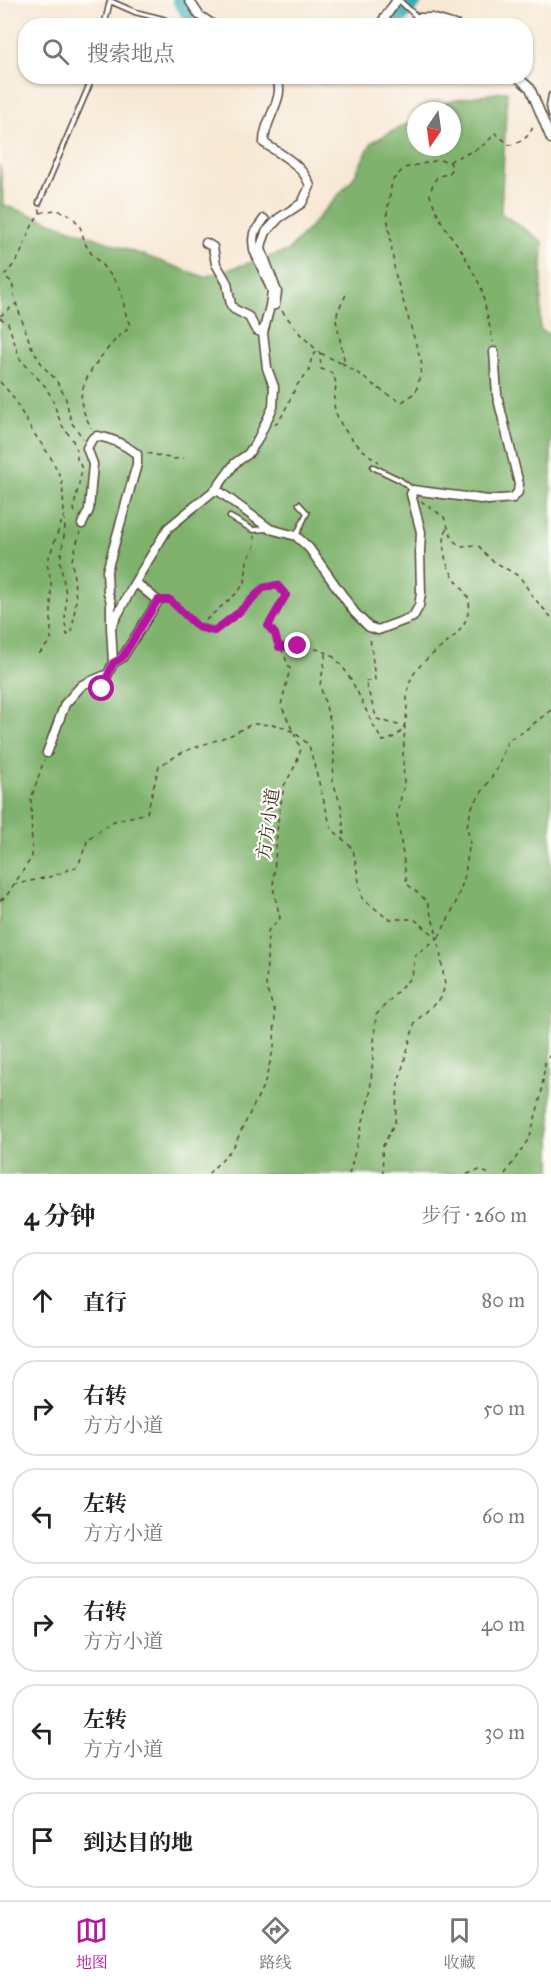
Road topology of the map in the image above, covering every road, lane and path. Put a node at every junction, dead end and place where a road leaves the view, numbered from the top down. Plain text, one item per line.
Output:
1 (110, 0) edge
2 (189, 0) edge
3 (398, 0) edge
4 (106, 18) edge
5 (159, 18) edge
6 (204, 18) edge
7 (385, 18) edge
8 (418, 18) joint
9 (432, 18) edge
10 (89, 84) edge
11 (279, 84) edge
12 (525, 84) edge
13 (551, 95) edge
14 (551, 115) edge
15 (534, 123) dead end
16 (551, 140) edge
17 (450, 162) junction
18 (39, 203) joint
19 (40, 213) junction
20 (264, 219) dead end
21 (206, 243) dead end
22 (348, 291) dead end
23 (16, 303) junction
24 (273, 305) junction
25 (0, 317) edge
26 (263, 333) junction
27 (494, 352) joint
28 (320, 353) junction
29 (342, 363) junction
30 (0, 382) edge
31 (272, 428) dead end
32 (94, 437) junction
33 (87, 448) junction
34 (137, 454) junction
35 (184, 458) dead end
36 (81, 466) junction
37 (373, 467) dead end
38 (383, 471) junction
39 (216, 489) junction
40 (412, 492) junction
41 (299, 504) dead end
42 (64, 514) junction
43 (230, 517) dead end
44 (82, 524) junction
45 (447, 527) junction
46 (270, 529) junction
47 (253, 530) junction
48 (296, 536) junction
49 (135, 582) junction
50 (158, 600) junction
51 (551, 617) edge
52 (111, 627) junction
53 (198, 627) junction
54 (369, 627) junction
55 (279, 647) junction
56 (327, 652) junction
57 (39, 654) dead end
58 (113, 663) junction
59 (108, 674) junction
60 (102, 689) dead end
61 (551, 710) edge
62 (405, 727) junction
63 (294, 732) junction
64 (47, 753) joint
65 (345, 841) junction
66 (13, 885) junction
67 (0, 900) edge
68 (438, 938) junction
69 (551, 1034) edge
70 (551, 1042) edge
71 (551, 1053) edge
72 (208, 1174) edge
73 (349, 1174) edge
74 (383, 1174) edge
75 (467, 1174) edge
76 (489, 1174) edge
77 (505, 1174) edge

1 - 4 lane
1 - 5 lane
2 - 6 street
3 - 7 street
3 - 8 lane
8 - 9 street
10 - 18 lane
11 - 24 street
12 - 16 street
13 - 14 lane
15 - 17 path
17 - 27 path
17 - 29 path
18 - 19 path
19 - 23 path
19 - 32 path
20 - 24 street
21 - 26 street
22 - 29 path
23 - 25 path
23 - 33 path
24 - 26 street
24 - 28 path
25 - 36 path
26 - 39 street
27 - 40 street
28 - 29 path
28 - 31 path
28 - 38 path
30 - 42 path
32 - 33 street
32 - 34 street
33 - 36 path
33 - 44 street
34 - 35 path
34 - 52 street
36 - 44 path
37 - 38 lane
38 - 40 lane
39 - 46 street
39 - 49 street
40 - 45 path
40 - 54 street
41 - 48 lane
42 - 44 path
42 - 57 path
43 - 47 lane
45 - 51 path
45 - 62 path
46 - 47 lane
46 - 48 street
47 - 53 path
48 - 54 street
49 - 50 street
49 - 52 street
50 - 53 path
50 - 58 street
52 - 58 street
53 - 55 path, 方方小道
54 - 62 path
55 - 56 path
55 - 63 path, 方方小道
56 - 62 path
56 - 65 path
58 - 59 street
59 - 60 street
59 - 64 street
61 - 68 path
62 - 68 path
63 - 65 path
63 - 66 path
63 - 72 path, 方方小道
64 - 66 path
65 - 68 path
66 - 67 path
68 - 73 path
68 - 74 path
69 - 70 path
71 - 77 path
75 - 76 path

